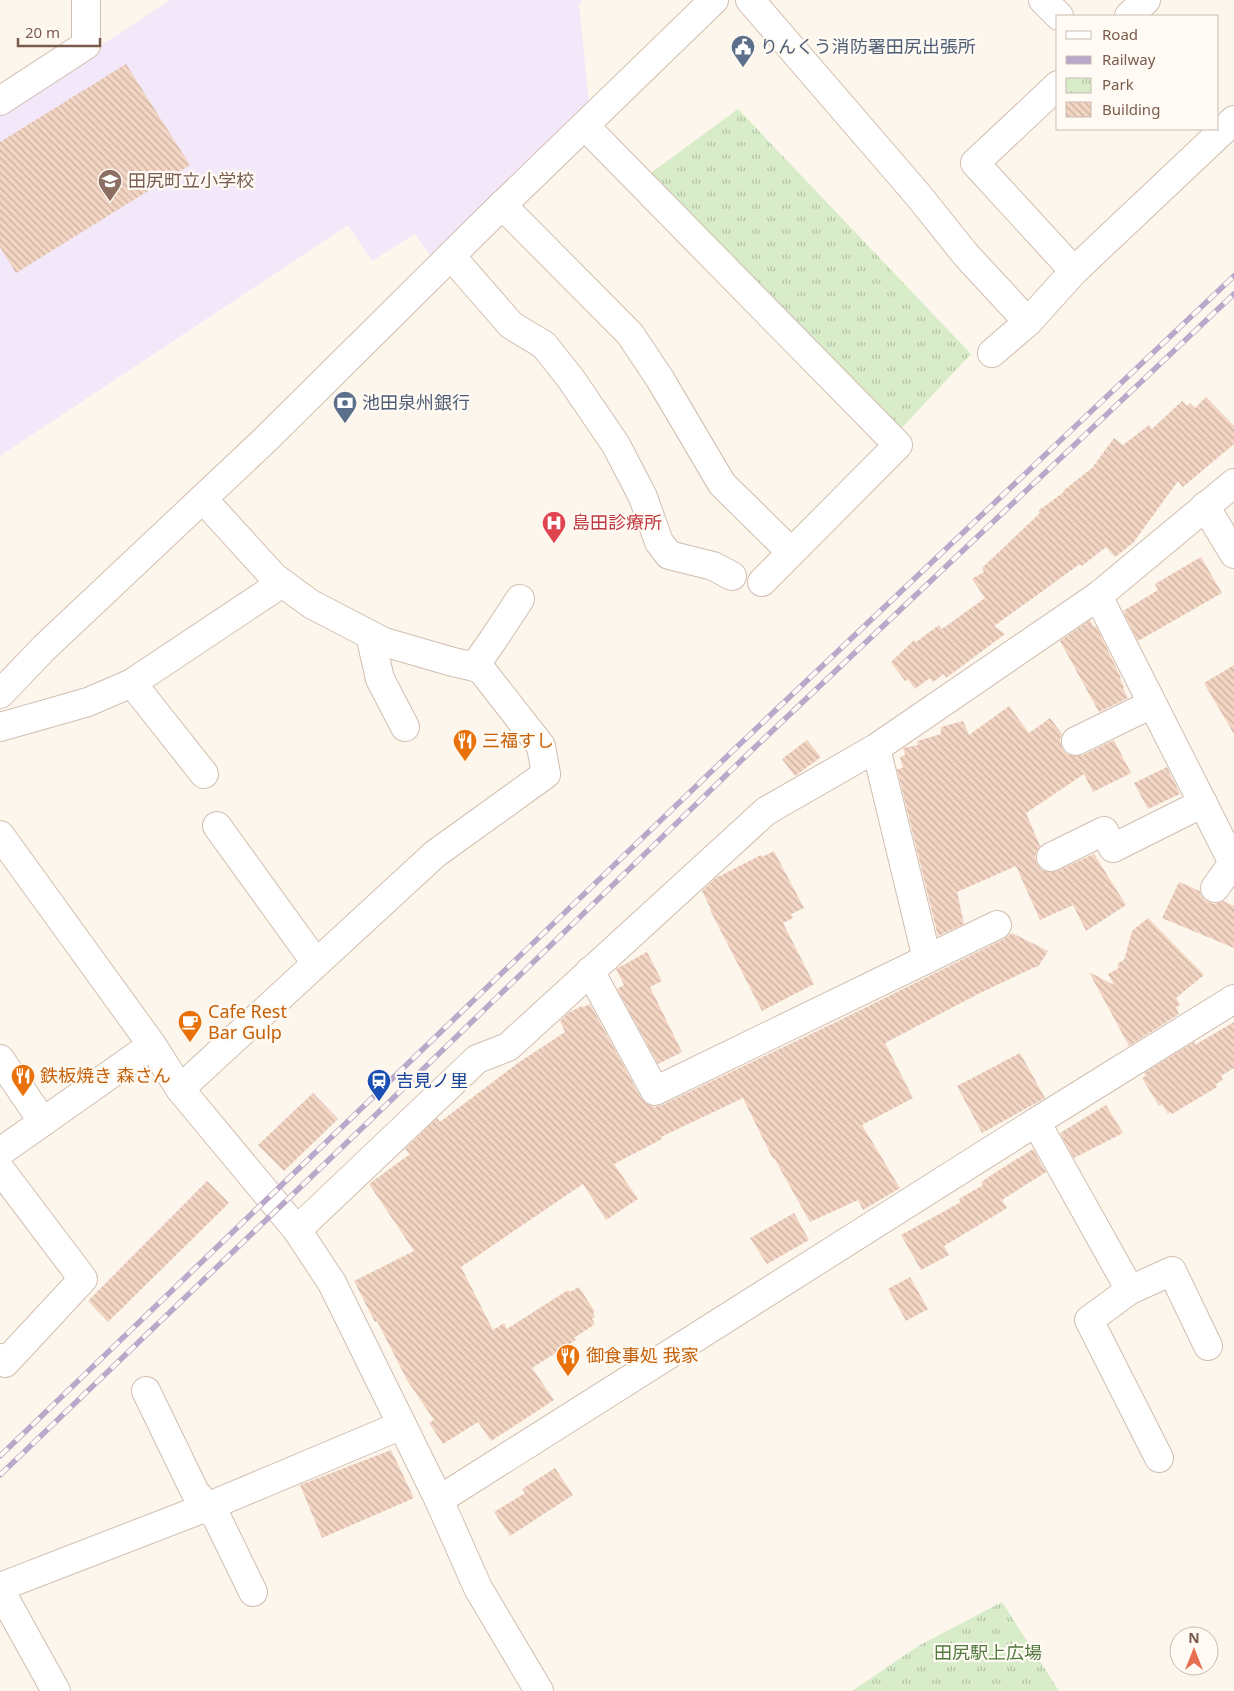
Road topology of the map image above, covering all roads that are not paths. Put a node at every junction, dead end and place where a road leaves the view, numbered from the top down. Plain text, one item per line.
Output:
1 (86, 0) edge
2 (714, 0) edge
3 (750, 0) edge
4 (1043, 0) edge
5 (1146, 0) edge
6 (1058, 15) edge
7 (1130, 15) edge
8 (1056, 87) edge
9 (0, 101) edge
10 (1234, 120) edge
11 (585, 126) junction
12 (502, 205) junction
13 (451, 256) junction
14 (1074, 271) junction
15 (1028, 322) junction
16 (992, 354) dead end
17 (1234, 483) edge
18 (203, 498) junction
19 (1205, 506) junction
20 (791, 552) junction
21 (1234, 554) edge
22 (732, 576) dead end
23 (762, 582) dead end
24 (282, 583) junction
25 (1098, 596) junction
26 (520, 599) dead end
27 (370, 635) junction
28 (474, 667) junction
29 (132, 683) junction
30 (0, 694) edge
31 (1152, 704) junction
32 (0, 727) edge
33 (405, 727) dead end
34 (1076, 742) dead end
35 (876, 748) junction
36 (204, 774) dead end
37 (1202, 804) junction
38 (217, 826) dead end
39 (0, 835) edge
40 (1051, 857) dead end
41 (1216, 888) dead end
42 (997, 925) dead end
43 (926, 959) junction
44 (316, 963) junction
45 (590, 971) junction
46 (1234, 999) edge
47 (152, 1046) junction
48 (0, 1059) edge
49 (180, 1089) junction
50 (43, 1122) junction
51 (1036, 1122) junction
52 (0, 1152) edge
53 (0, 1169) edge
54 (297, 1230) junction
55 (1130, 1290) junction
56 (1208, 1346) dead end
57 (0, 1358) edge
58 (146, 1391) dead end
59 (402, 1425) junction
60 (1159, 1458) dead end
61 (438, 1500) junction
62 (207, 1507) junction
63 (0, 1589) edge
64 (253, 1592) dead end
65 (56, 1691) edge
66 (539, 1691) edge

1 - 9 street
2 - 11 street
3 - 15 street
4 - 6 street
5 - 7 street
8 - 14 street
10 - 14 street
11 - 12 street
11 - 20 street
12 - 13 street
12 - 20 street
13 - 18 street
13 - 22 street
14 - 15 street
15 - 16 street
17 - 19 street
18 - 24 street
18 - 30 street
19 - 21 street
19 - 25 street
20 - 23 street
24 - 27 street
24 - 29 street
25 - 31 street
25 - 35 street
26 - 28 street
27 - 28 street
27 - 33 street
28 - 44 street
29 - 32 street
29 - 36 street
31 - 34 street
31 - 37 street
35 - 43 street
35 - 45 street
37 - 40 street
37 - 41 street
38 - 44 street
39 - 47 street
42 - 43 street
43 - 45 street
44 - 49 street
45 - 54 street
46 - 51 street
47 - 49 street
47 - 50 street
48 - 50 street
49 - 54 street
50 - 52 street
51 - 55 street
51 - 61 street
53 - 57 street
54 - 59 street
55 - 56 street
55 - 60 street
58 - 62 street
59 - 61 street
59 - 62 street
61 - 66 street
62 - 63 street
62 - 64 street
63 - 65 street

